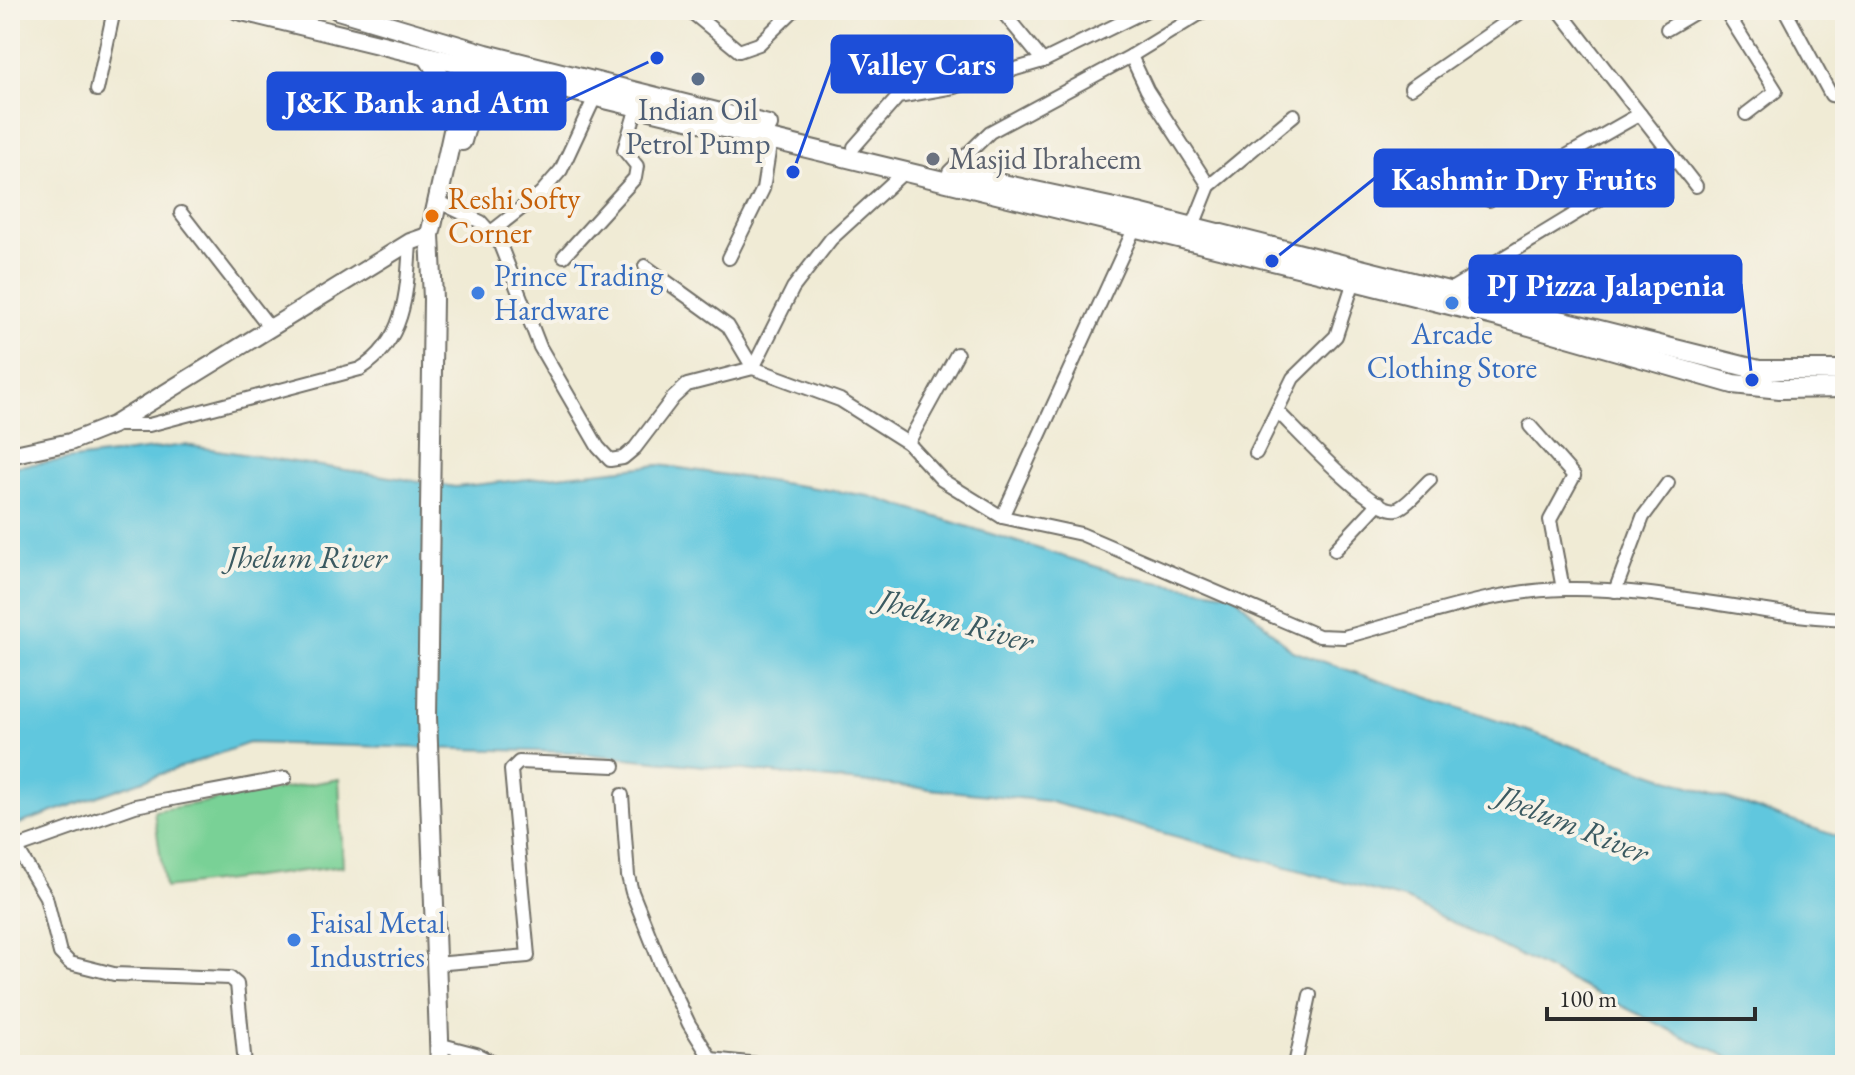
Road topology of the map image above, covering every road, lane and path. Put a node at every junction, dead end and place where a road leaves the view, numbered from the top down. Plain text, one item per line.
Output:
1 (114, 10) edge
2 (238, 10) edge
3 (689, 10) edge
4 (794, 10) edge
5 (1001, 10) edge
6 (1147, 10) edge
7 (1206, 10) edge
8 (1524, 10) edge
9 (1559, 10) edge
10 (1699, 10) edge
11 (1725, 10) edge
12 (1785, 10) edge
13 (350, 11) edge
14 (1120, 15) edge
15 (1667, 29) dead end
16 (427, 56) junction
17 (1131, 56) junction
18 (1043, 61) junction
19 (485, 62) junction
20 (1411, 88) dead end
21 (97, 90) dead end
22 (1845, 91) edge
23 (595, 97) junction
24 (637, 107) junction
25 (1640, 114) junction
26 (1746, 114) dead end
27 (1294, 115) dead end
28 (771, 139) junction
29 (854, 147) junction
30 (1672, 155) junction
31 (904, 172) junction
32 (949, 172) junction
33 (1209, 186) junction
34 (1696, 186) dead end
35 (1489, 200) dead end
36 (438, 204) junction
37 (181, 213) dead end
38 (1193, 226) junction
39 (1135, 227) junction
40 (491, 232) junction
41 (430, 235) junction
42 (410, 242) junction
43 (564, 256) dead end
44 (729, 258) dead end
45 (645, 266) dead end
46 (1354, 281) junction
47 (1448, 291) junction
48 (271, 329) junction
49 (957, 354) dead end
50 (753, 368) junction
51 (1845, 370) edge
52 (1845, 388) edge
53 (1277, 411) junction
54 (113, 425) junction
55 (1530, 426) dead end
56 (908, 443) junction
57 (1256, 453) dead end
58 (10, 455) edge
59 (1430, 480) dead end
60 (1668, 483) dead end
61 (1379, 503) junction
62 (1002, 517) junction
63 (1335, 550) dead end
64 (1563, 589) junction
65 (1615, 591) junction
66 (1845, 619) edge
67 (614, 766) dead end
68 (285, 778) dead end
69 (622, 795) dead end
70 (13, 849) edge
71 (435, 964) junction
72 (1310, 995) dead end
73 (438, 1044) junction
74 (707, 1062) edge
75 (245, 1065) edge
76 (440, 1065) edge
77 (498, 1065) edge
78 (768, 1065) edge
79 (1295, 1065) edge

1 - 21 street
2 - 16 main road
3 - 4 street
5 - 18 street
6 - 14 street
7 - 17 street
8 - 20 street
9 - 25 street
10 - 15 street
11 - 26 street
12 - 22 street
13 - 19 main road
14 - 18 street
16 - 19 main road
16 - 36 main road
17 - 32 street
17 - 33 street
18 - 29 street
19 - 23 main road
19 - 29 main road
19 - 36 main road
23 - 24 main road
23 - 40 street
24 - 28 main road
24 - 43 street
25 - 30 street
25 - 35 street
27 - 33 street
28 - 31 main road
28 - 44 street
29 - 32 main road
30 - 34 street
30 - 47 street
31 - 39 main road
31 - 50 street
32 - 38 main road
33 - 38 street
36 - 40 street
36 - 41 main road
37 - 48 street
38 - 47 main road
39 - 46 main road
39 - 62 street
40 - 50 street
41 - 42 street
41 - 71 main road
42 - 48 street
42 - 54 street
45 - 50 street
46 - 52 main road
46 - 53 street
47 - 51 main road
48 - 54 street
49 - 56 street
50 - 56 street
53 - 57 street
53 - 61 street
54 - 58 street
55 - 64 street
56 - 62 street
59 - 61 street
60 - 65 street
61 - 63 street
62 - 64 street
64 - 65 street
65 - 66 street
67 - 71 street
68 - 70 street
69 - 74 street
70 - 75 street
71 - 73 main road
72 - 79 street
73 - 76 main road
73 - 77 street
74 - 78 street

